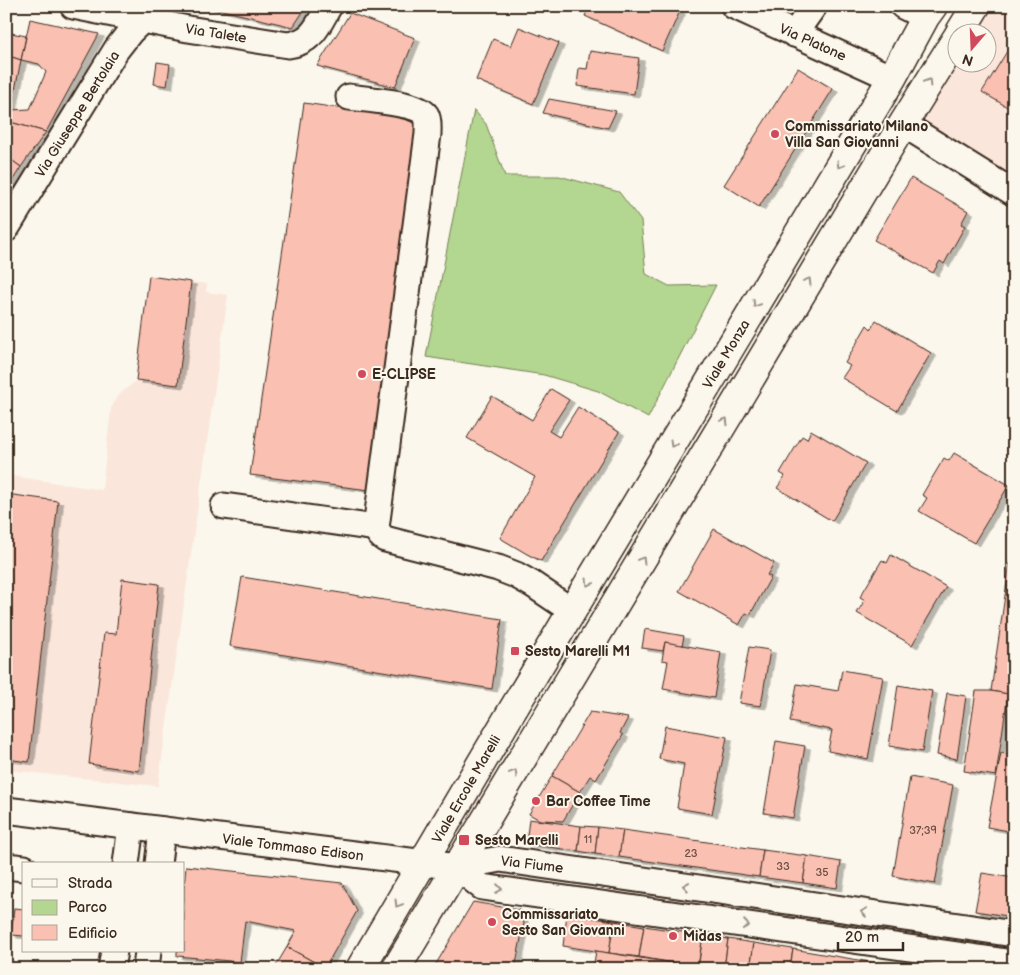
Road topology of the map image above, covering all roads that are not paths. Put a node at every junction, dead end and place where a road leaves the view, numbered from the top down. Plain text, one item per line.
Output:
1 (74, 6) edge
2 (329, 6) edge
3 (734, 6) edge
4 (814, 6) edge
5 (920, 10) edge
6 (149, 13) edge
7 (794, 34) junction
8 (948, 52) edge
9 (892, 78) junction
10 (349, 96) dead end
11 (903, 124) junction
12 (1014, 193) edge
13 (6, 229) edge
14 (224, 506) dead end
15 (376, 528) junction
16 (572, 611) junction
17 (514, 708) junction
18 (538, 734) junction
19 (6, 810) edge
20 (131, 826) junction
21 (162, 830) junction
22 (126, 862) edge
23 (158, 862) edge
24 (423, 862) junction
25 (6, 866) edge
26 (457, 867) junction
27 (22, 868) edge
28 (720, 891) junction
29 (716, 920) junction
30 (1014, 934) edge
31 (114, 952) edge
32 (148, 952) edge
33 (1014, 963) edge
34 (111, 969) edge
35 (146, 969) edge
36 (360, 969) edge
37 (396, 969) edge

1 - 6 street, Via Talete
2 - 6 street, Via Talete
3 - 7 street, Via Platone
4 - 7 street
5 - 9 main road, Viale Monza
6 - 13 street, Via Giuseppe Bertolaia
7 - 9 street, Via Platone
11 -> 8 main road
9 -> 16 main road, Viale Monza
10 - 15 street
11 - 12 street
18 -> 11 main road
14 - 15 street
15 - 16 street
16 - 17 main road, Viale Monza
17 - 18 street
17 - 24 main road, Viale Ercole Marelli
26 -> 18 main road
19 - 20 street, Viale Tommaso Edison
20 - 21 street, Viale Tommaso Edison
20 - 22 street
21 - 23 street
21 - 24 street, Viale Tommaso Edison
24 - 26 street, Viale Ercole Marelli
24 -> 36 main road, Viale Ercole Marelli
25 - 27 street
28 -> 26 street, Via Fiume
26 -> 29 street
26 - 37 main road
28 - 29 street
30 -> 28 street, Via Fiume
29 -> 33 street
31 - 34 street
32 - 35 street

